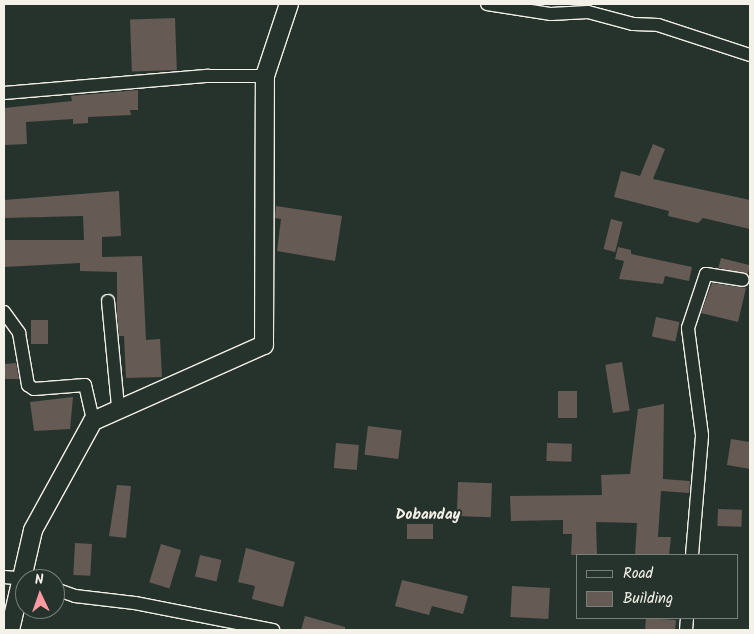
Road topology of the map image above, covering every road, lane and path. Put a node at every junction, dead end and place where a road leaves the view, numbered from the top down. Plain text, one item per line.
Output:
1 (289, 4) edge
2 (487, 4) edge
3 (750, 55) edge
4 (265, 76) junction
5 (4, 93) edge
6 (743, 280) dead end
7 (108, 301) dead end
8 (4, 312) edge
9 (118, 407) junction
10 (93, 421) junction
11 (692, 554) edge
12 (19, 569) edge
13 (15, 587) edge
14 (65, 592) edge
15 (10, 630) edge
16 (273, 630) edge

1 - 4 street
2 - 3 street
4 - 5 street
4 - 9 street
6 - 11 street
7 - 9 street
8 - 10 street
9 - 10 street
10 - 12 street
13 - 15 street
14 - 16 street

